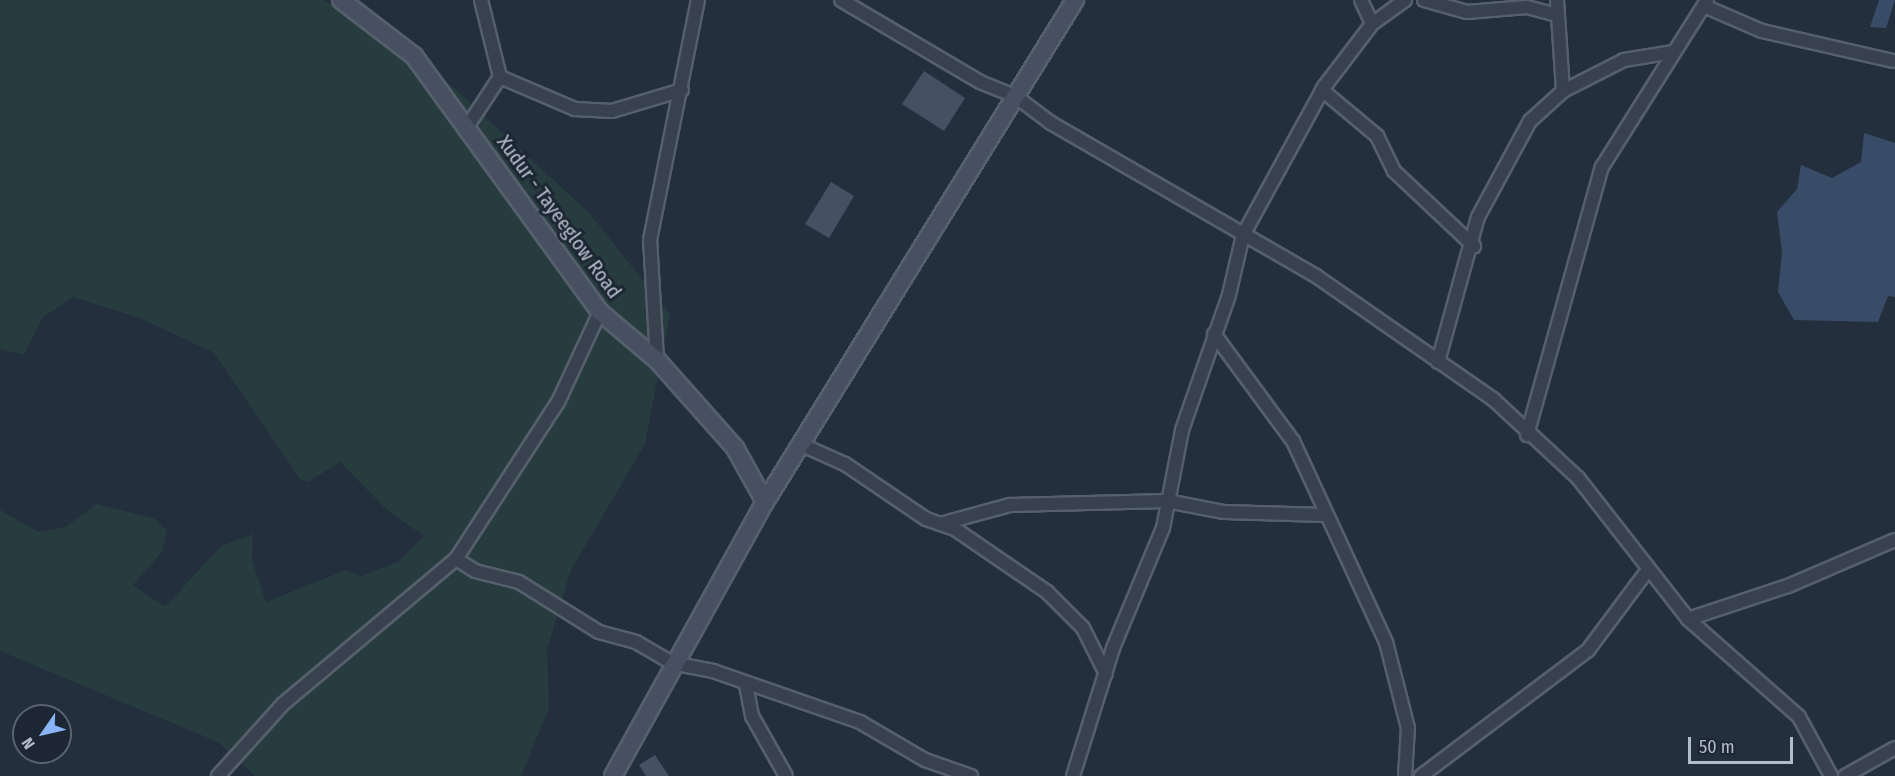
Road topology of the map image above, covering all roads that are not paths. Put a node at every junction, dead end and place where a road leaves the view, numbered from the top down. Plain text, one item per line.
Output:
1 (341, 0) edge
2 (481, 0) edge
3 (698, 0) edge
4 (841, 0) edge
5 (1075, 0) edge
6 (1361, 0) edge
7 (1405, 0) edge
8 (1424, 0) edge
9 (1557, 0) edge
10 (1706, 3) edge
11 (1556, 15) junction
12 (1372, 24) junction
13 (1673, 52) junction
14 (1893, 61) dead end
15 (500, 77) junction
16 (682, 90) junction
17 (1322, 90) junction
18 (1563, 91) junction
19 (1015, 96) junction
20 (467, 127) junction
21 (1243, 235) junction
22 (1474, 246) junction
23 (600, 312) junction
24 (1214, 334) junction
25 (657, 360) junction
26 (1438, 362) junction
27 (1527, 435) junction
28 (800, 444) junction
29 (1167, 501) junction
30 (765, 502) junction
31 (1326, 515) junction
32 (940, 524) junction
33 (1895, 540) edge
34 (456, 559) junction
35 (1647, 571) junction
36 (1688, 619) junction
37 (672, 663) junction
38 (1106, 674) junction
39 (746, 685) junction
40 (1895, 748) edge
41 (218, 776) edge
42 (614, 776) edge
43 (786, 776) edge
44 (971, 776) edge
45 (1073, 776) edge
46 (1405, 776) edge
47 (1421, 776) edge
48 (1831, 776) edge
49 (1845, 776) edge

1 - 20 main road, Xudur - Tayeeglow Road
2 - 15 street
3 - 16 street
4 - 19 street
5 - 19 main road
6 - 12 street
7 - 12 street
8 - 11 street
9 - 11 street
10 - 13 street
10 - 14 street
11 - 18 street
12 - 17 street
13 - 18 street
13 - 27 street
15 - 16 street
15 - 20 street
16 - 25 street
17 - 21 street
17 - 22 street
18 - 22 street
19 - 21 street
19 - 28 main road
20 - 23 main road, Xudur - Tayeeglow Road
21 - 24 street
21 - 26 street
22 - 26 street
23 - 25 main road, Xudur - Tayeeglow Road
23 - 34 street
24 - 29 street
24 - 31 street
25 - 30 main road, Xudur - Tayeeglow Road
26 - 27 street
27 - 35 street
28 - 30 main road
28 - 32 street
29 - 31 street
29 - 32 street
29 - 38 street
30 - 37 main road
31 - 46 street
32 - 38 street
33 - 36 street
34 - 37 street
34 - 41 street
35 - 36 street
35 - 47 street
36 - 48 street
37 - 39 street
37 - 42 main road
38 - 45 street
39 - 43 street
39 - 44 street
40 - 49 street

